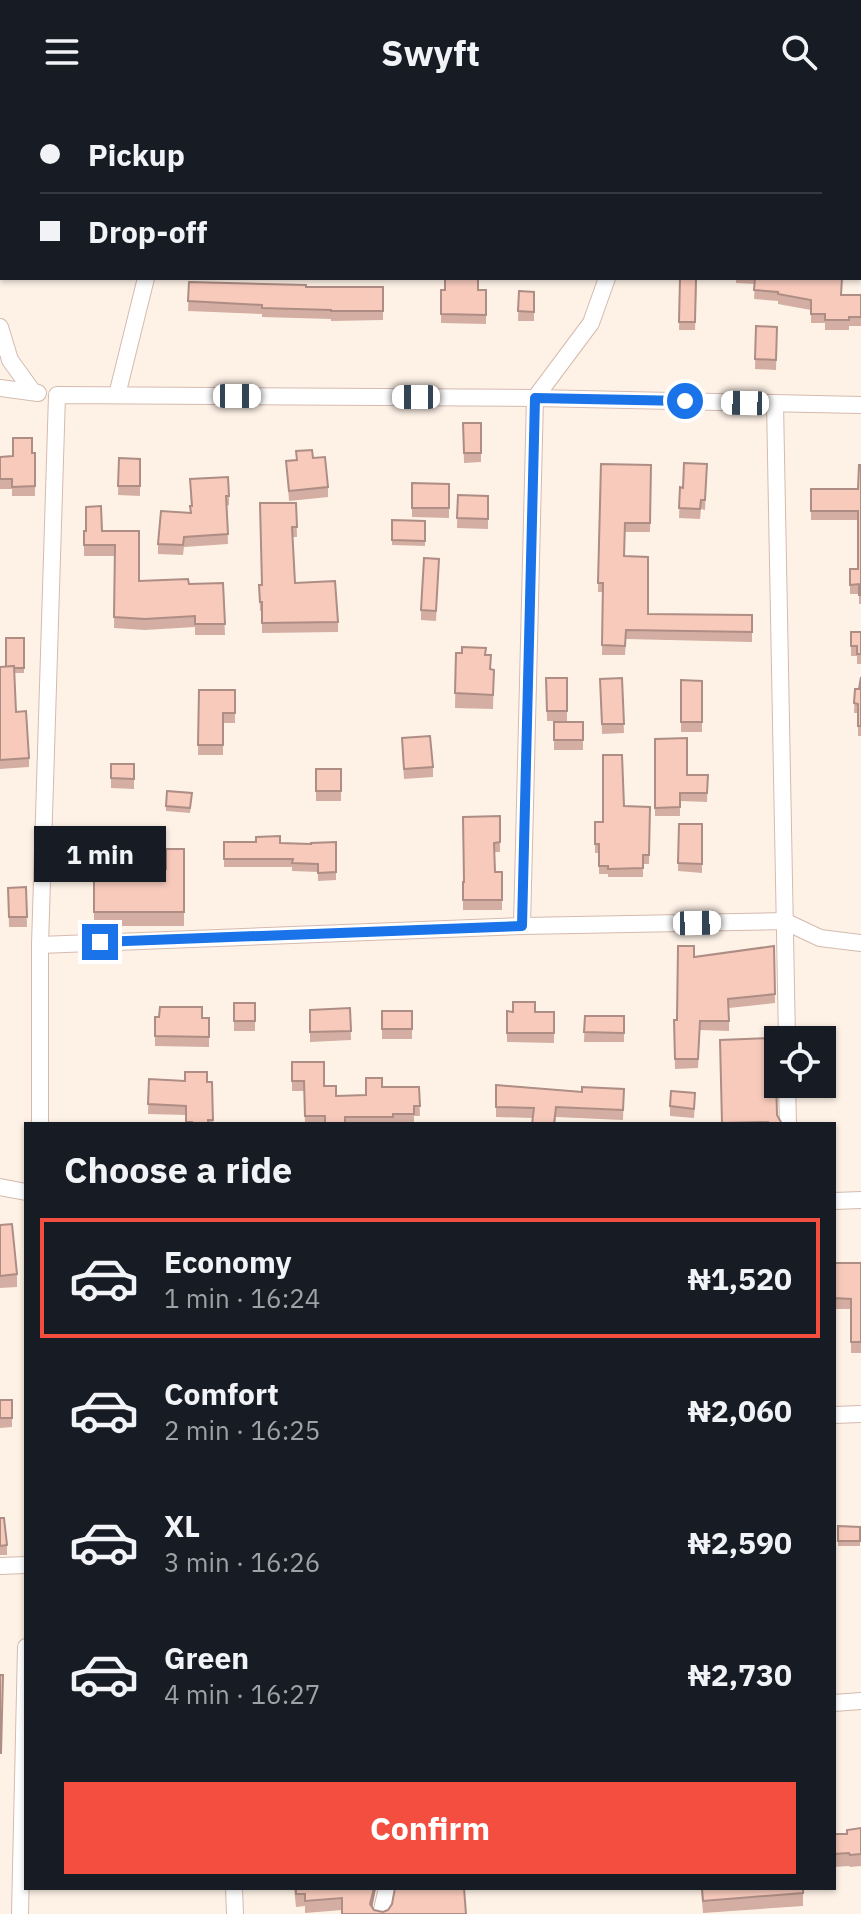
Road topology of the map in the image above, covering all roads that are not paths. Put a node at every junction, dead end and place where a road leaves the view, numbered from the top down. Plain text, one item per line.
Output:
1 (146, 280) edge
2 (606, 280) edge
3 (0, 327) edge
4 (0, 388) edge
5 (33, 392) junction
6 (57, 395) junction
7 (117, 395) junction
8 (535, 398) junction
9 (775, 403) junction
10 (861, 405) edge
11 (784, 921) junction
12 (522, 926) junction
13 (861, 943) edge
14 (40, 945) junction
15 (787, 1026) edge
16 (787, 1098) edge
17 (40, 1122) edge
18 (788, 1122) edge
19 (0, 1187) edge
20 (24, 1192) edge
21 (861, 1200) edge
22 (836, 1201) edge
23 (861, 1414) edge
24 (836, 1415) edge
25 (24, 1565) edge
26 (0, 1566) edge
27 (861, 1701) edge
28 (836, 1703) edge
29 (24, 1755) edge
30 (234, 1890) edge
31 (387, 1890) edge
32 (20, 1914) edge
33 (235, 1914) edge
34 (381, 1914) edge

1 - 7 street
2 - 8 street
3 - 5 street
4 - 5 street
5 - 6 street
6 - 7 street
6 - 14 street
7 - 8 street
8 - 9 street
8 - 12 street
9 - 10 street
9 - 11 street
11 - 12 street
11 - 13 street
11 - 15 street
12 - 14 street
14 - 17 street
16 - 18 street
19 - 20 street
21 - 22 street
23 - 24 street
25 - 26 street
27 - 28 street
29 - 32 street
30 - 33 street
31 - 34 street

